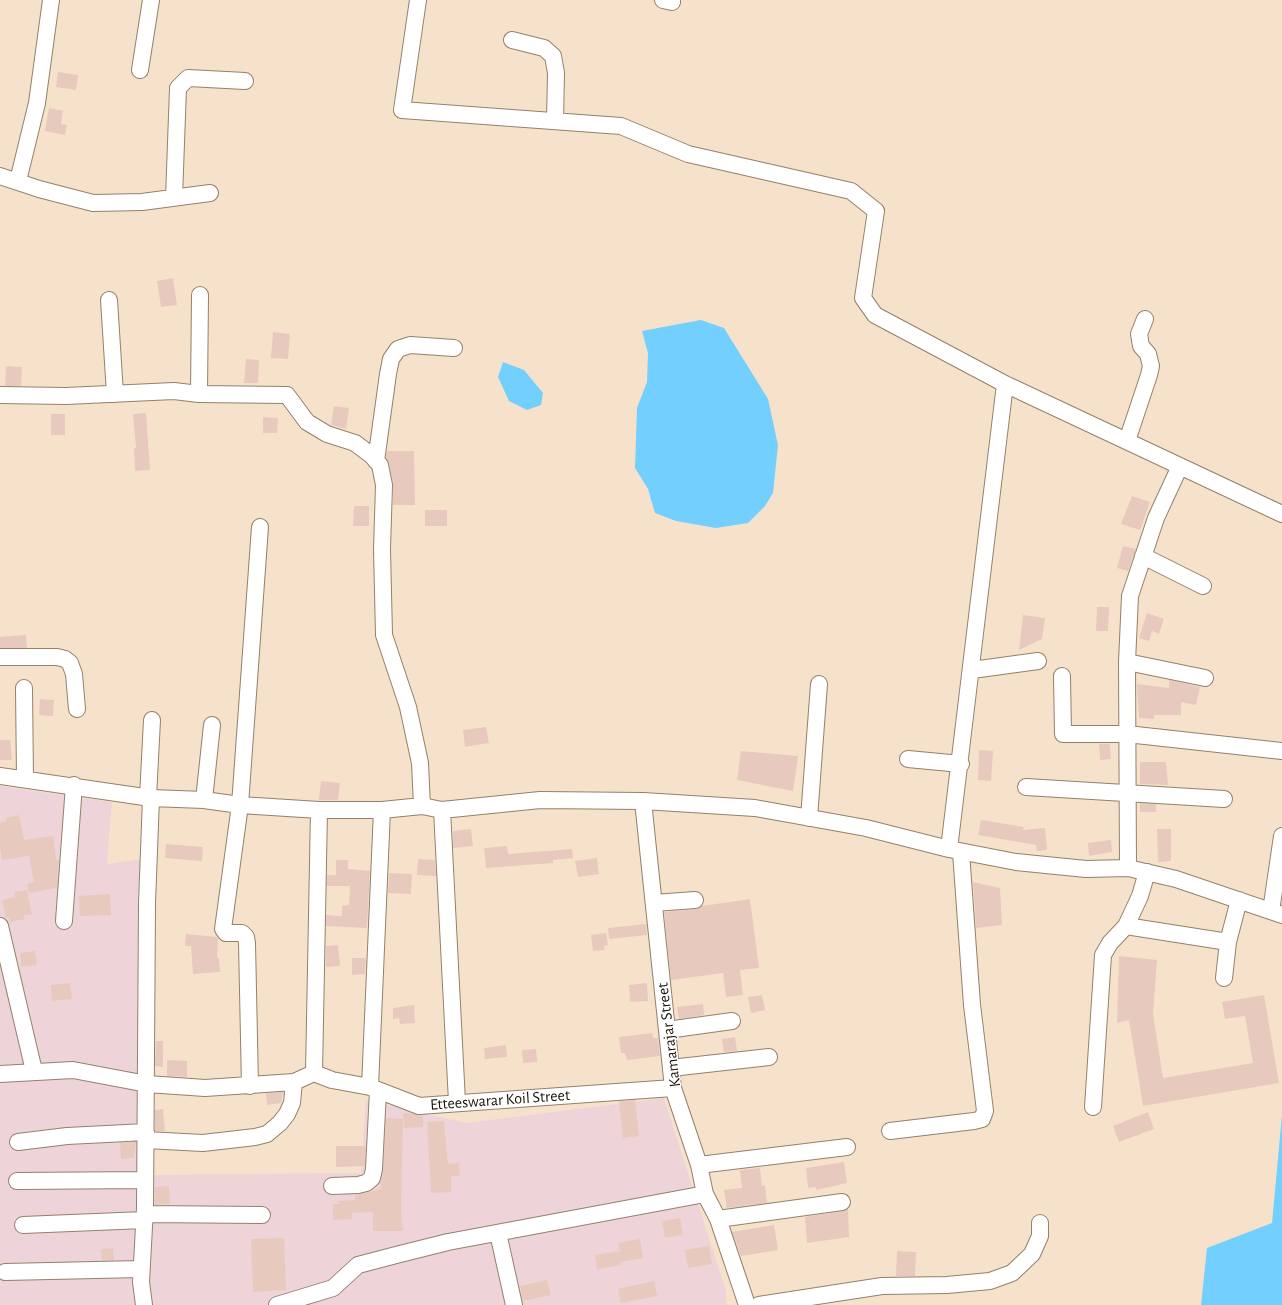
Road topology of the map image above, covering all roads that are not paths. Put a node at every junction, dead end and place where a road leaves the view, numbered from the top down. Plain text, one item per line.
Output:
1 (51, 0) edge
2 (151, 0) edge
3 (418, 0) edge
4 (512, 40) dead end
5 (140, 70) dead end
6 (245, 81) dead end
7 (555, 121) junction
8 (0, 176) edge
9 (18, 182) junction
10 (210, 193) dead end
11 (174, 198) junction
12 (200, 295) dead end
13 (109, 300) dead end
14 (1145, 319) dead end
15 (454, 348) dead end
16 (1005, 384) junction
17 (115, 394) junction
18 (199, 394) junction
19 (0, 395) edge
20 (1127, 441) junction
21 (376, 461) junction
22 (1180, 466) junction
23 (1282, 514) edge
24 (260, 526) dead end
25 (1143, 556) junction
26 (1203, 586) dead end
27 (0, 657) edge
28 (1038, 661) dead end
29 (1127, 662) junction
30 (972, 670) junction
31 (1062, 676) dead end
32 (1205, 678) dead end
33 (819, 684) dead end
34 (24, 688) dead end
35 (78, 709) dead end
36 (152, 720) dead end
37 (212, 725) dead end
38 (1127, 734) junction
39 (1282, 751) edge
40 (908, 759) dead end
41 (960, 764) junction
42 (0, 776) edge
43 (25, 779) junction
44 (74, 785) junction
45 (1026, 787) dead end
46 (1128, 794) junction
47 (149, 798) junction
48 (1224, 799) dead end
49 (204, 800) junction
50 (643, 801) junction
51 (240, 805) junction
52 (422, 806) junction
53 (319, 810) junction
54 (382, 810) junction
55 (442, 810) junction
56 (809, 818) junction
57 (1282, 836) edge
58 (955, 850) junction
59 (1128, 868) junction
60 (1147, 872) junction
61 (695, 900) dead end
62 (1239, 900) junction
63 (654, 903) junction
64 (1276, 913) edge
65 (64, 921) dead end
66 (0, 926) edge
67 (1126, 926) junction
68 (1228, 942) junction
69 (1224, 978) dead end
70 (732, 1021) dead end
71 (667, 1030) junction
72 (769, 1057) dead end
73 (671, 1068) junction
74 (34, 1071) junction
75 (314, 1073) junction
76 (0, 1074) edge
77 (294, 1082) junction
78 (147, 1084) junction
79 (250, 1086) junction
80 (673, 1088) junction
81 (374, 1089) junction
82 (457, 1102) junction
83 (1093, 1107) dead end
84 (890, 1131) dead end
85 (146, 1136) junction
86 (18, 1142) dead end
87 (847, 1147) dead end
88 (699, 1165) junction
89 (145, 1180) junction
90 (17, 1181) dead end
91 (332, 1186) dead end
92 (705, 1194) junction
93 (842, 1202) dead end
94 (262, 1215) dead end
95 (145, 1217) junction
96 (718, 1219) junction
97 (1040, 1223) dead end
98 (23, 1225) dead end
99 (498, 1233) junction
100 (142, 1270) junction
101 (5, 1272) dead end
102 (144, 1305) edge
103 (277, 1305) edge
104 (514, 1305) edge
105 (747, 1305) edge
106 (759, 1305) edge

1 - 9 street
2 - 5 street
3 - 7 street
4 - 7 street
6 - 11 street
7 - 16 street
8 - 9 street
9 - 11 street
10 - 11 street
12 - 18 street
13 - 17 street
14 - 20 street
15 - 21 street
16 - 20 street
16 - 30 street
17 - 18 street
17 - 19 street
18 - 21 street
20 - 22 street
21 - 52 street
22 - 23 street
22 - 25 street
24 - 51 street
25 - 26 street
25 - 29 street
27 - 35 street
28 - 30 street
29 - 32 street
29 - 38 street
30 - 41 street
31 - 38 street
33 - 56 street
34 - 43 street
36 - 47 street
37 - 49 street
38 - 39 street
38 - 46 street
40 - 41 street
41 - 58 street
42 - 43 street
43 - 44 street
44 - 47 street
44 - 65 street
45 - 46 street
46 - 48 street
46 - 59 street
47 - 49 street
47 - 78 street
49 - 51 street
50 - 55 street
50 - 56 street
50 - 63 street, Kamarajar Street
51 - 53 street
51 - 79 street
52 - 54 street
52 - 55 street
53 - 54 street
53 - 75 street
54 - 81 street
55 - 82 street
56 - 58 street
57 - 64 street
58 - 59 street
58 - 84 street
59 - 60 street
60 - 62 street
60 - 67 street
61 - 63 street
62 - 64 street
62 - 68 street
63 - 71 street, Kamarajar Street
66 - 74 street
67 - 68 street
67 - 83 street
68 - 69 street
70 - 71 street
71 - 73 street, Kamarajar Street
72 - 73 street
73 - 80 street, Kamarajar Street
74 - 76 street
74 - 78 street
75 - 77 street
75 - 81 street, Etteeswarar Koil Street
77 - 79 street
77 - 85 street
78 - 79 street
78 - 85 street
80 - 82 street, Etteeswarar Koil Street
80 - 88 street, Kamarajar Street
81 - 82 street, Etteeswarar Koil Street
81 - 91 street
85 - 86 street
85 - 89 street
87 - 88 street
88 - 92 street, Kamarajar Street
89 - 90 street
89 - 95 street
92 - 96 street, Kamarajar Street
92 - 99 street
93 - 96 street
94 - 95 street
95 - 98 street
95 - 100 street
96 - 105 street, Kamarajar Street
97 - 106 street
99 - 103 street
99 - 104 street
100 - 101 street
100 - 102 street

